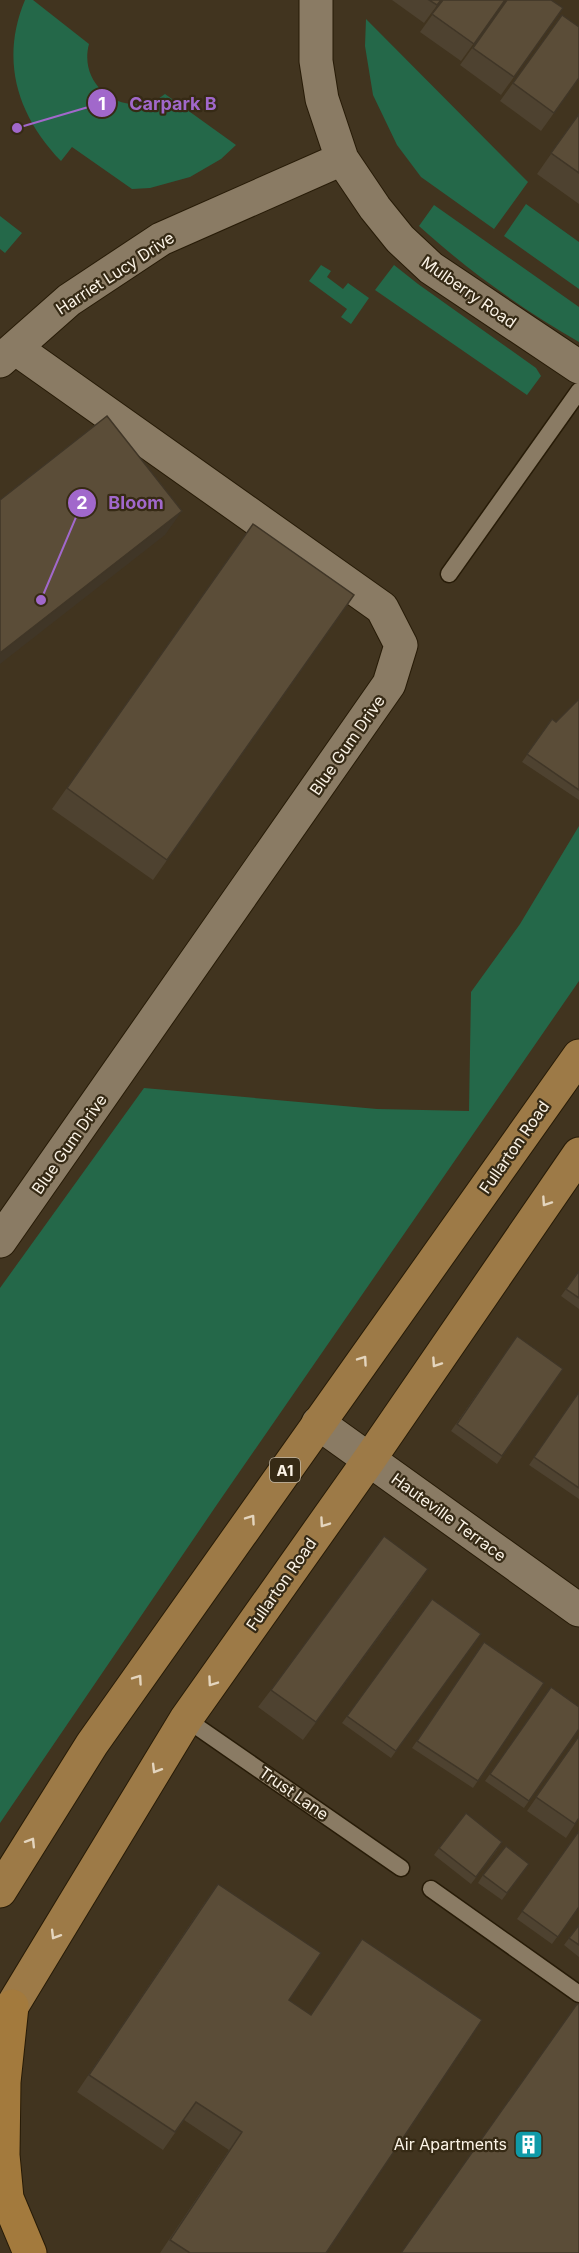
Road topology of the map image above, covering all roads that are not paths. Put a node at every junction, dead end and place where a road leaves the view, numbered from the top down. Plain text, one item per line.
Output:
1 (316, 0) edge
2 (342, 159) junction
3 (8, 355) edge
4 (579, 367) edge
5 (579, 391) edge
6 (449, 574) dead end
7 (579, 1056) edge
8 (575, 1166) edge
9 (0, 1241) edge
10 (318, 1423) junction
11 (369, 1460) junction
12 (579, 1610) edge
13 (186, 1719) junction
14 (401, 1868) dead end
15 (431, 1889) dead end
16 (0, 1891) edge
17 (579, 1994) edge
18 (6, 2016) edge
19 (0, 2234) edge
20 (21, 2253) edge
21 (30, 2253) edge

1 - 2 street, Mulberry Road
2 - 3 street, Harriet Lucy Drive
2 - 4 street, Mulberry Road
3 - 9 street, Blue Gum Drive
5 - 6 lane
10 -> 7 main road, Fullarton Road / A1
8 -> 11 main road, Fullarton Road
10 - 11 street, Hauteville Terrace
16 -> 10 main road, Fullarton Road / A1
11 - 12 street, Hauteville Terrace
11 -> 13 main road, Fullarton Road
13 - 14 lane, Trust Lane
13 -> 18 main road, Fullarton Road
15 - 17 lane
18 - 21 highway
19 - 20 highway

